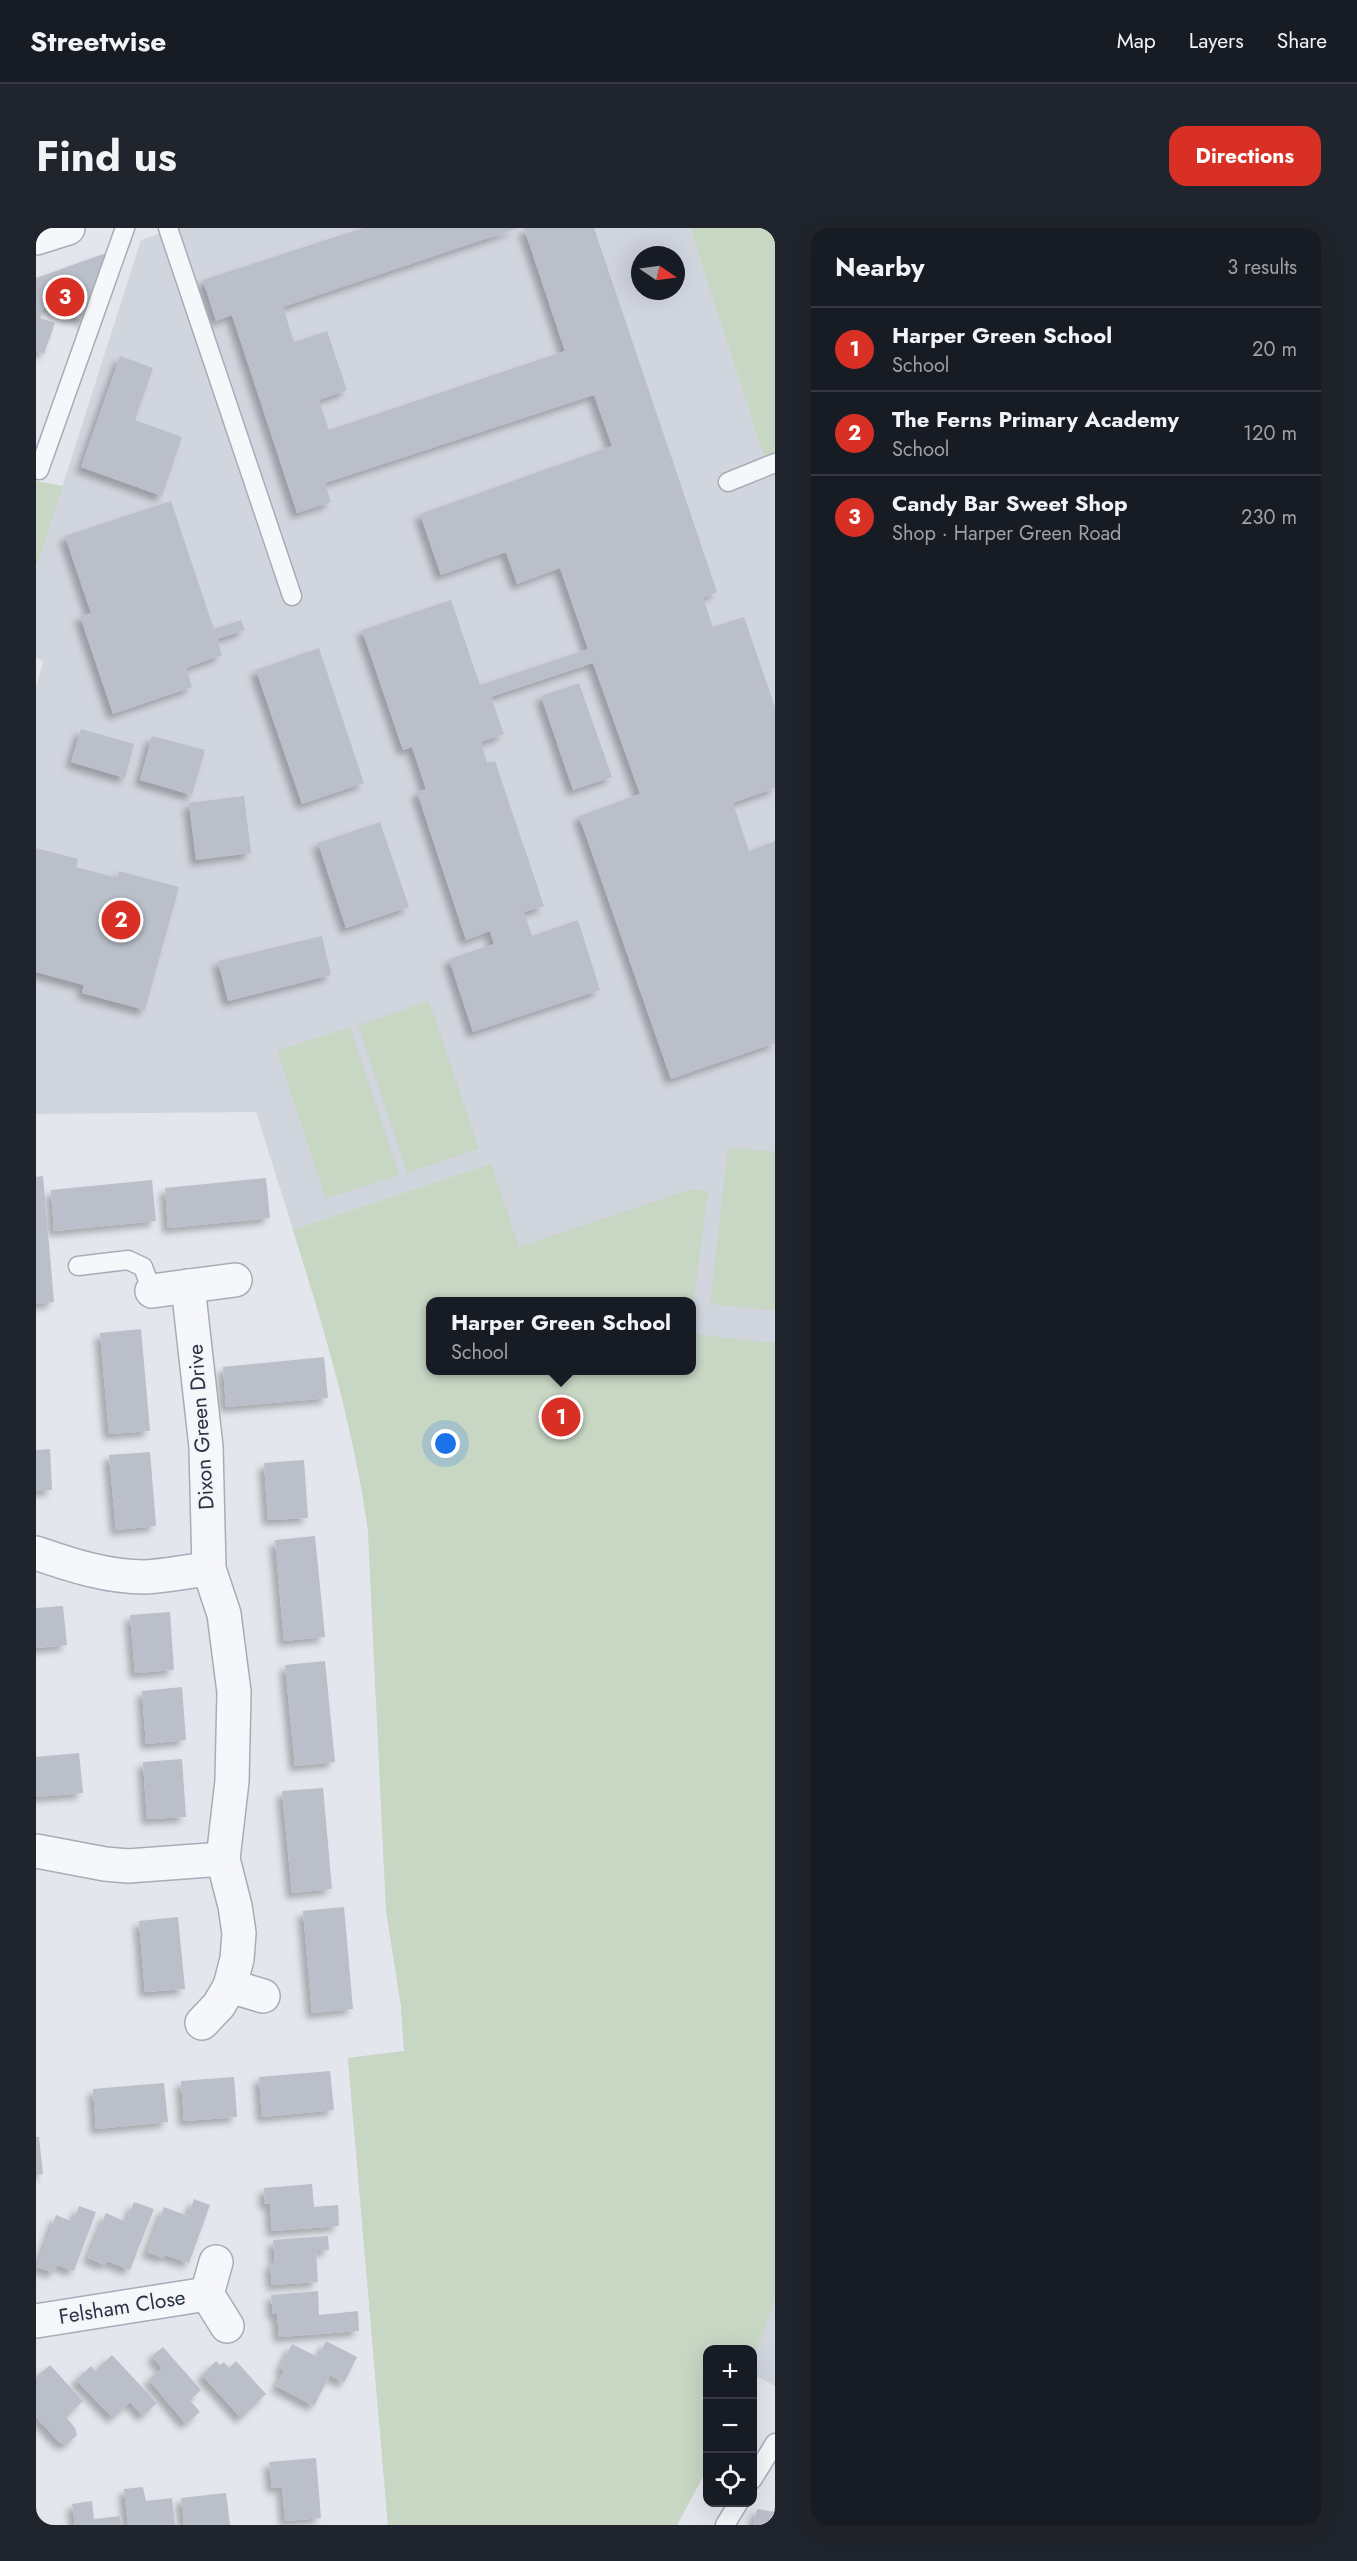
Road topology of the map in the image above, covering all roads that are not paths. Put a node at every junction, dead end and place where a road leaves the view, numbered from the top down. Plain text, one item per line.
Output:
1 (68, 228) edge
2 (125, 228) edge
3 (168, 228) edge
4 (36, 238) edge
5 (775, 463) edge
6 (36, 469) edge
7 (728, 482) dead end
8 (292, 596) dead end
9 (78, 1266) dead end
10 (235, 1280) dead end
11 (188, 1286) junction
12 (152, 1291) joint
13 (36, 1553) edge
14 (209, 1569) junction
15 (36, 1851) edge
16 (223, 1859) junction
17 (230, 1986) junction
18 (262, 1996) dead end
19 (201, 2023) dead end
20 (216, 2262) dead end
21 (207, 2294) junction
22 (36, 2321) edge
23 (227, 2326) dead end
24 (775, 2443) edge
25 (757, 2473) edge
26 (736, 2507) edge
27 (725, 2525) edge

1 - 4 street
2 - 6 lane
3 - 8 lane
5 - 7 lane
9 - 12 lane
10 - 11 street
11 - 12 street
11 - 14 street, Dixon Green Drive
13 - 14 street
14 - 16 street, Dixon Green Drive
15 - 16 street
16 - 17 street, Dixon Green Drive
17 - 18 street
17 - 19 street, Dixon Green Drive
20 - 21 street, Felsham Close
21 - 22 street, Felsham Close
21 - 23 street, Felsham Close
24 - 25 lane
26 - 27 lane

